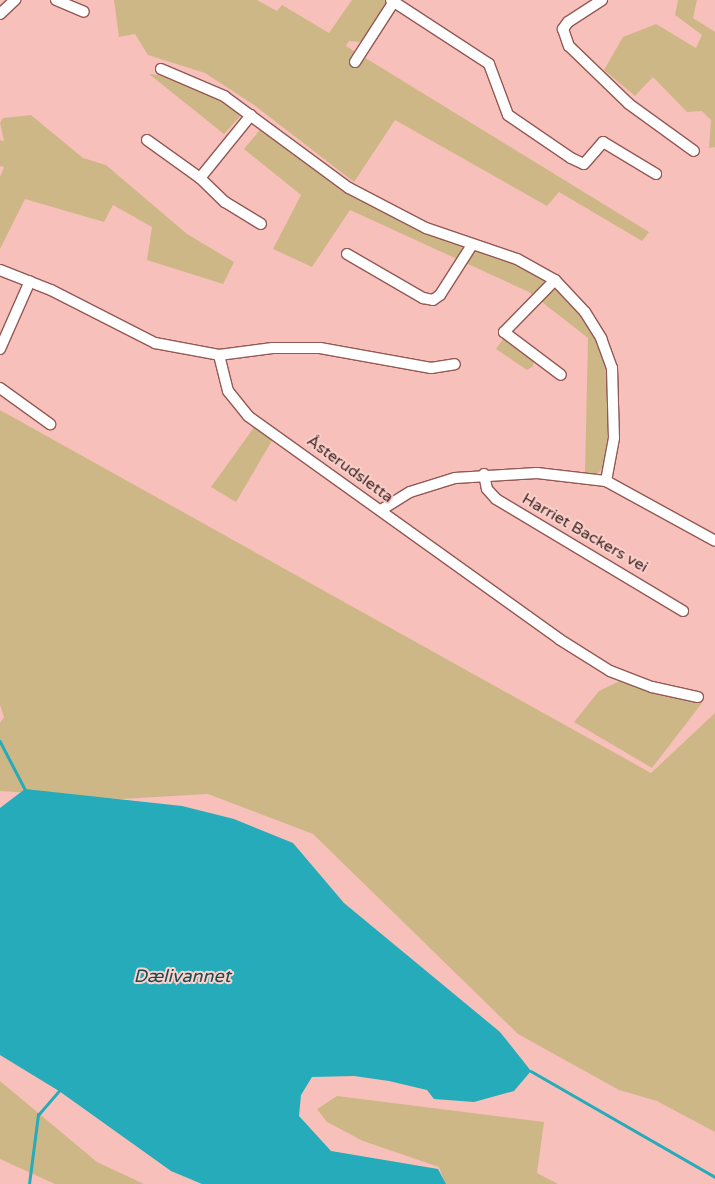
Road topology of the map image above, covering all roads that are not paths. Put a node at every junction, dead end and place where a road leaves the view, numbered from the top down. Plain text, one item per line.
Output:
1 (16, 0) edge
2 (56, 0) edge
3 (602, 0) edge
4 (393, 1) edge
5 (84, 12) dead end
6 (0, 14) edge
7 (355, 62) dead end
8 (161, 69) dead end
9 (250, 115) junction
10 (147, 140) dead end
11 (694, 151) dead end
12 (656, 174) dead end
13 (200, 178) junction
14 (261, 224) dead end
15 (472, 245) junction
16 (347, 254) dead end
17 (0, 270) edge
18 (555, 280) junction
19 (30, 281) junction
20 (0, 349) edge
21 (219, 355) junction
22 (455, 364) dead end
23 (561, 375) dead end
24 (0, 388) edge
25 (50, 424) dead end
26 (484, 474) junction
27 (606, 481) junction
28 (382, 510) junction
29 (715, 540) edge
30 (683, 611) dead end
31 (698, 696) dead end

1 - 6 street
2 - 5 street
3 - 11 street
4 - 7 street
4 - 12 street
8 - 9 street
9 - 13 street
9 - 15 street
10 - 13 street
13 - 14 street
15 - 16 street
15 - 18 street
17 - 19 street
18 - 23 street
18 - 27 street
19 - 20 street
19 - 21 street
21 - 22 street
21 - 28 street, Åsterudsletta
24 - 25 street
26 - 27 street
26 - 28 street
26 - 30 street, Harriet Backers vei
27 - 29 street
28 - 31 street, Åsterudsletta

